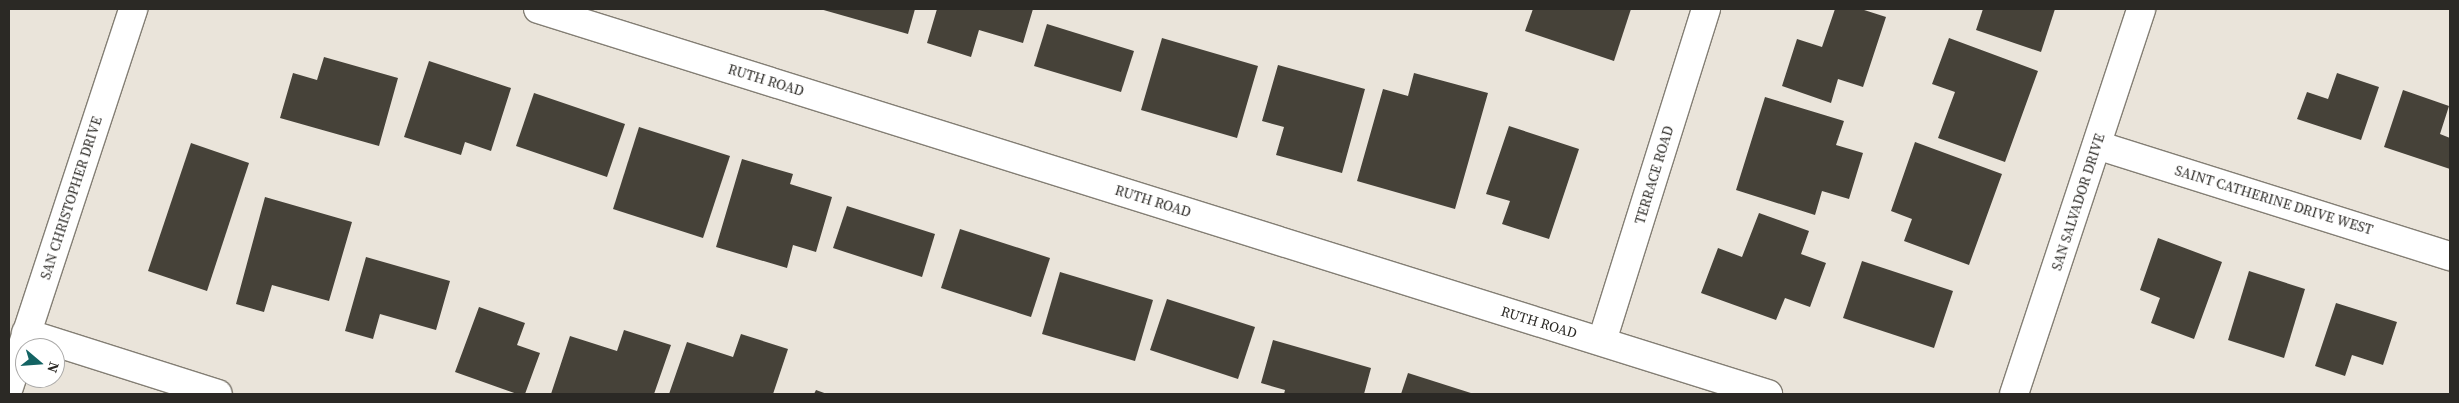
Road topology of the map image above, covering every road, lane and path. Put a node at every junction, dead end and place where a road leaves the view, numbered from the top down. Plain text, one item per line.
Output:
1 (133, 9) edge
2 (538, 9) edge
3 (1706, 9) edge
4 (2141, 9) edge
5 (2097, 145) junction
6 (2450, 256) edge
7 (26, 333) junction
8 (1602, 341) junction
9 (9, 387) edge
10 (218, 394) edge
11 (1768, 394) edge
12 (2014, 394) edge

1 - 7 street, SAN CHRISTOPHER DRIVE
2 - 8 street, RUTH ROAD
3 - 8 street, TERRACE ROAD
4 - 5 street, SAN SALVADOR DRIVE
5 - 6 street, SAINT CATHERINE DRIVE WEST
5 - 12 street, SAN SALVADOR DRIVE
7 - 9 street, SAN CHRISTOPHER DRIVE
7 - 10 street
8 - 11 street, RUTH ROAD

